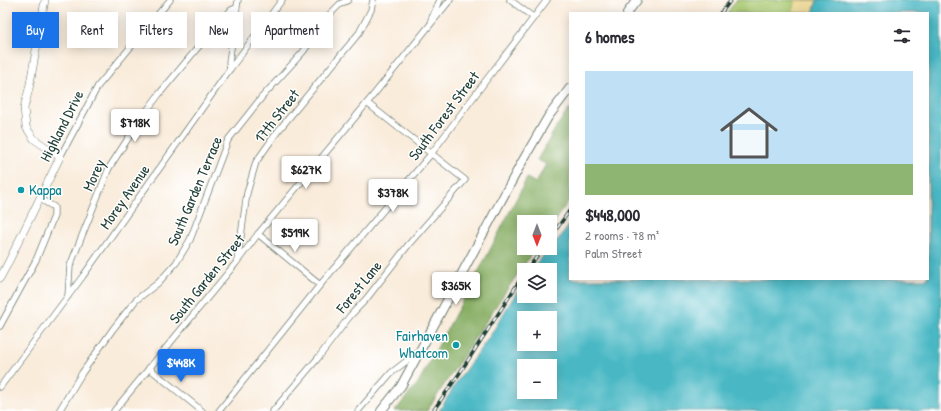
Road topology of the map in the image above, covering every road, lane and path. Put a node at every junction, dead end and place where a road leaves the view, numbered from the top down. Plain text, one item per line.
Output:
1 (45, 0) edge
2 (170, 0) edge
3 (238, 0) edge
4 (282, 0) edge
5 (348, 0) edge
6 (373, 0) edge
7 (440, 0) edge
8 (450, 0) edge
9 (510, 0) edge
10 (547, 0) edge
11 (637, 0) edge
12 (236, 8) junction
13 (628, 12) edge
14 (533, 17) junction
15 (426, 29) junction
16 (230, 69) junction
17 (569, 89) edge
18 (367, 103) junction
19 (431, 154) junction
20 (60, 157) junction
21 (40, 199) junction
22 (258, 234) junction
23 (236, 263) junction
24 (0, 278) edge
25 (320, 285) junction
26 (68, 296) junction
27 (0, 326) edge
28 (420, 350) junction
29 (149, 368) junction
30 (0, 387) edge
31 (59, 411) edge
32 (114, 411) edge
33 (202, 411) edge
34 (219, 411) edge
35 (273, 411) edge
36 (358, 411) edge
37 (381, 411) edge

1 - 20 street
2 - 20 street, Highland Drive
3 - 12 street
4 - 16 street, Morey Avenue
5 - 31 street, South Garden Terrace
6 - 23 street, 17th Street
7 - 15 street
8 - 15 street, South Garden Street
9 - 14 street
10 - 14 street, South Forest Street
11 - 13 main road
12 - 16 street
12 - 26 street, Morey
14 - 19 street, South Forest Street
15 - 18 street, South Garden Street
16 - 26 street, Morey Avenue
17 - 28 main road
18 - 19 street
18 - 22 street, South Garden Street
19 - 25 street, South Forest Street
19 - 35 street, Forest Lane
20 - 21 street, Highland Drive
21 - 24 street, Highland Drive
21 - 27 street
22 - 23 street, South Garden Street
22 - 25 street
23 - 29 street, South Garden Street
25 - 34 street, South Forest Street
26 - 30 street, Morey Avenue
28 - 36 street
28 - 37 main road
29 - 32 street, South Garden Street
29 - 33 street

